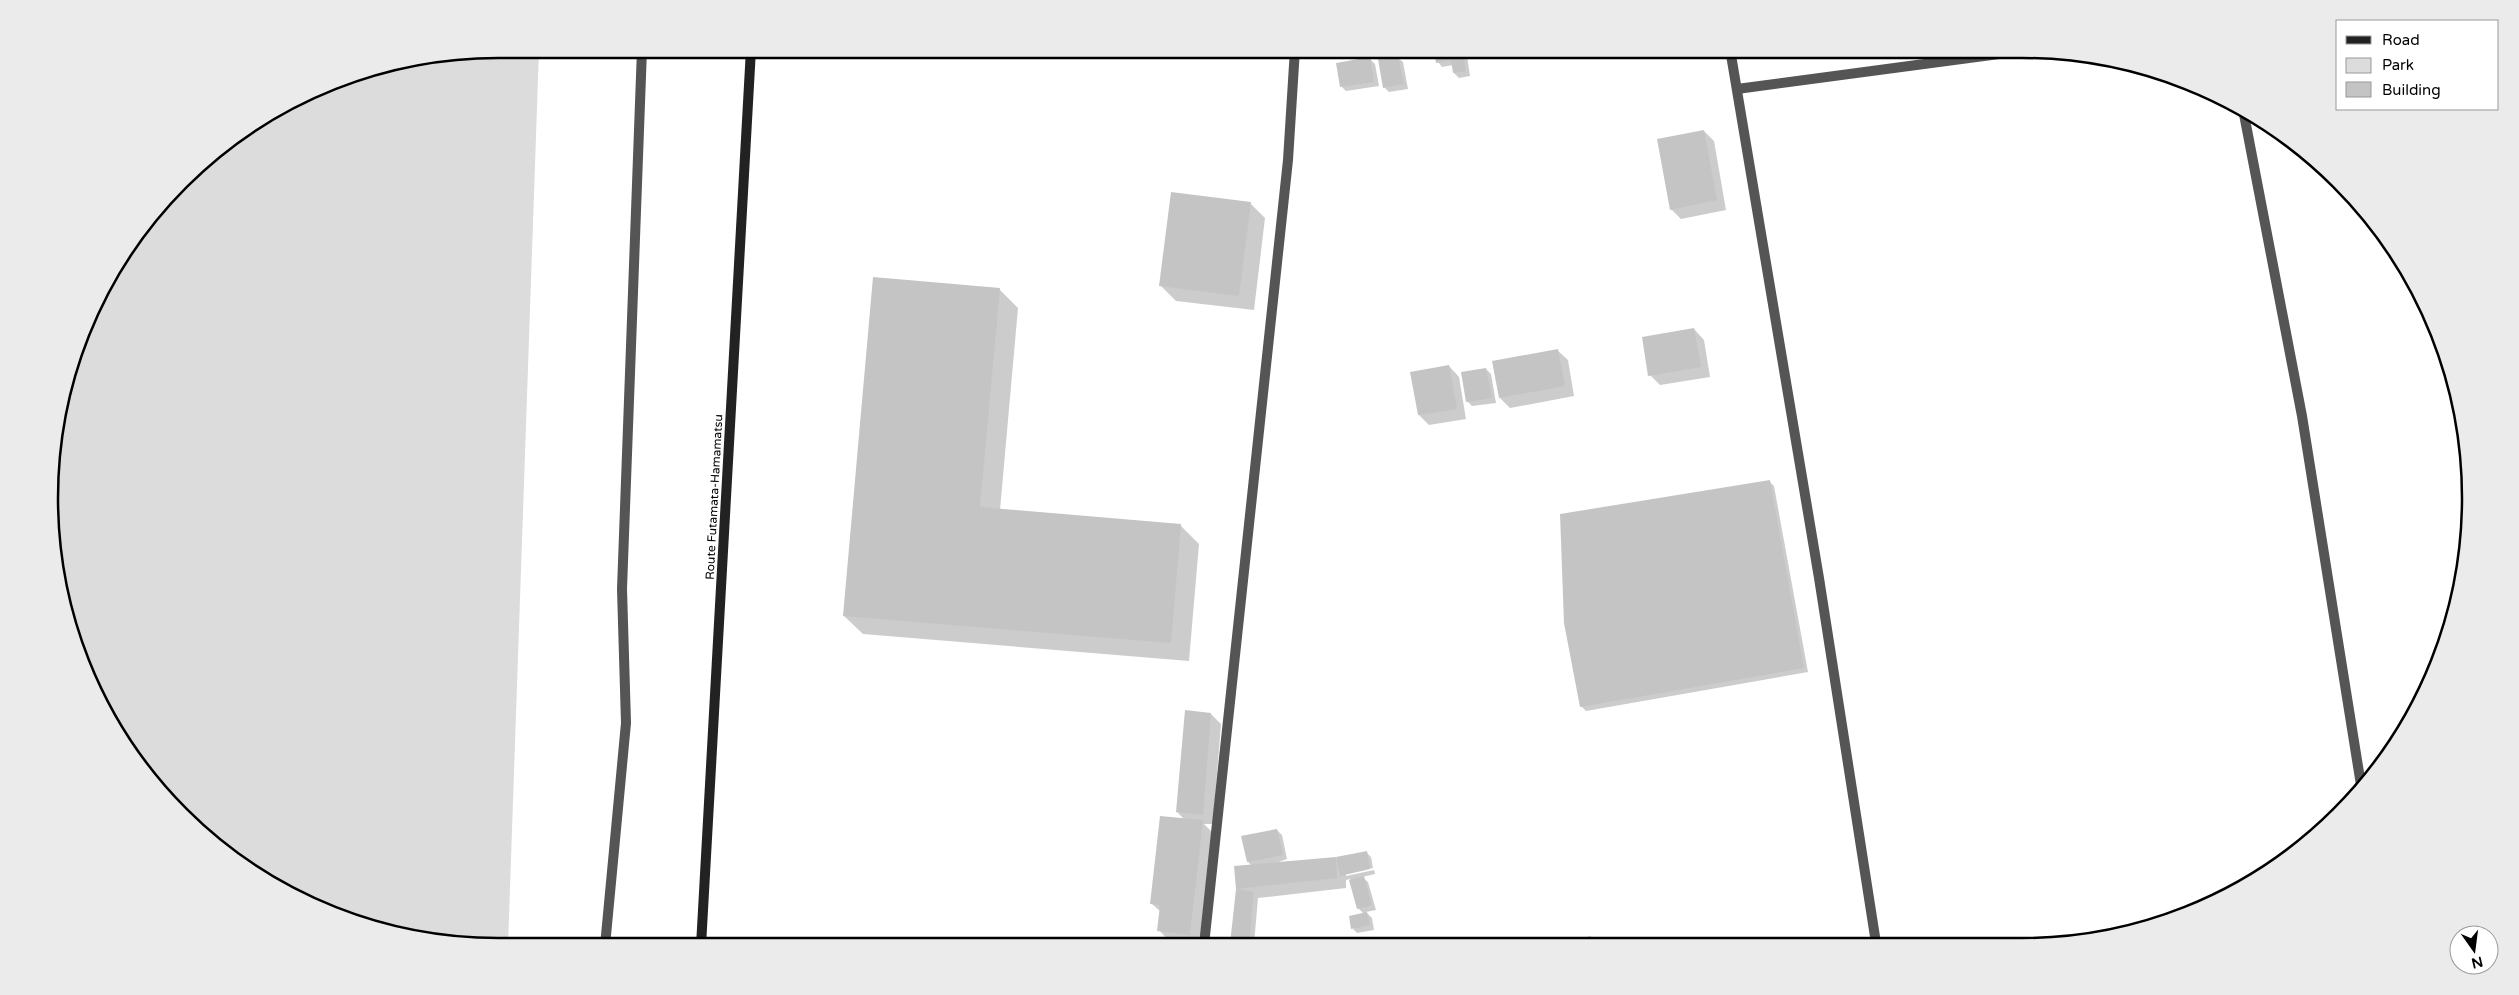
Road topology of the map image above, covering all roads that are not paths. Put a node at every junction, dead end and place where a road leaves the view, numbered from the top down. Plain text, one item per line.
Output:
1 (642, 58) edge
2 (750, 58) edge
3 (1294, 58) edge
4 (1732, 58) edge
5 (1969, 58) edge
6 (1737, 89) junction
7 (2244, 118) edge
8 (2360, 778) edge
9 (606, 938) edge
10 (701, 938) edge
11 (1205, 938) edge
12 (1875, 938) edge

1 - 9 street
2 - 10 main road, Route Futamata-Hamamatsu
3 - 11 street
4 - 6 street
5 - 6 street
6 - 12 street
7 - 8 street

